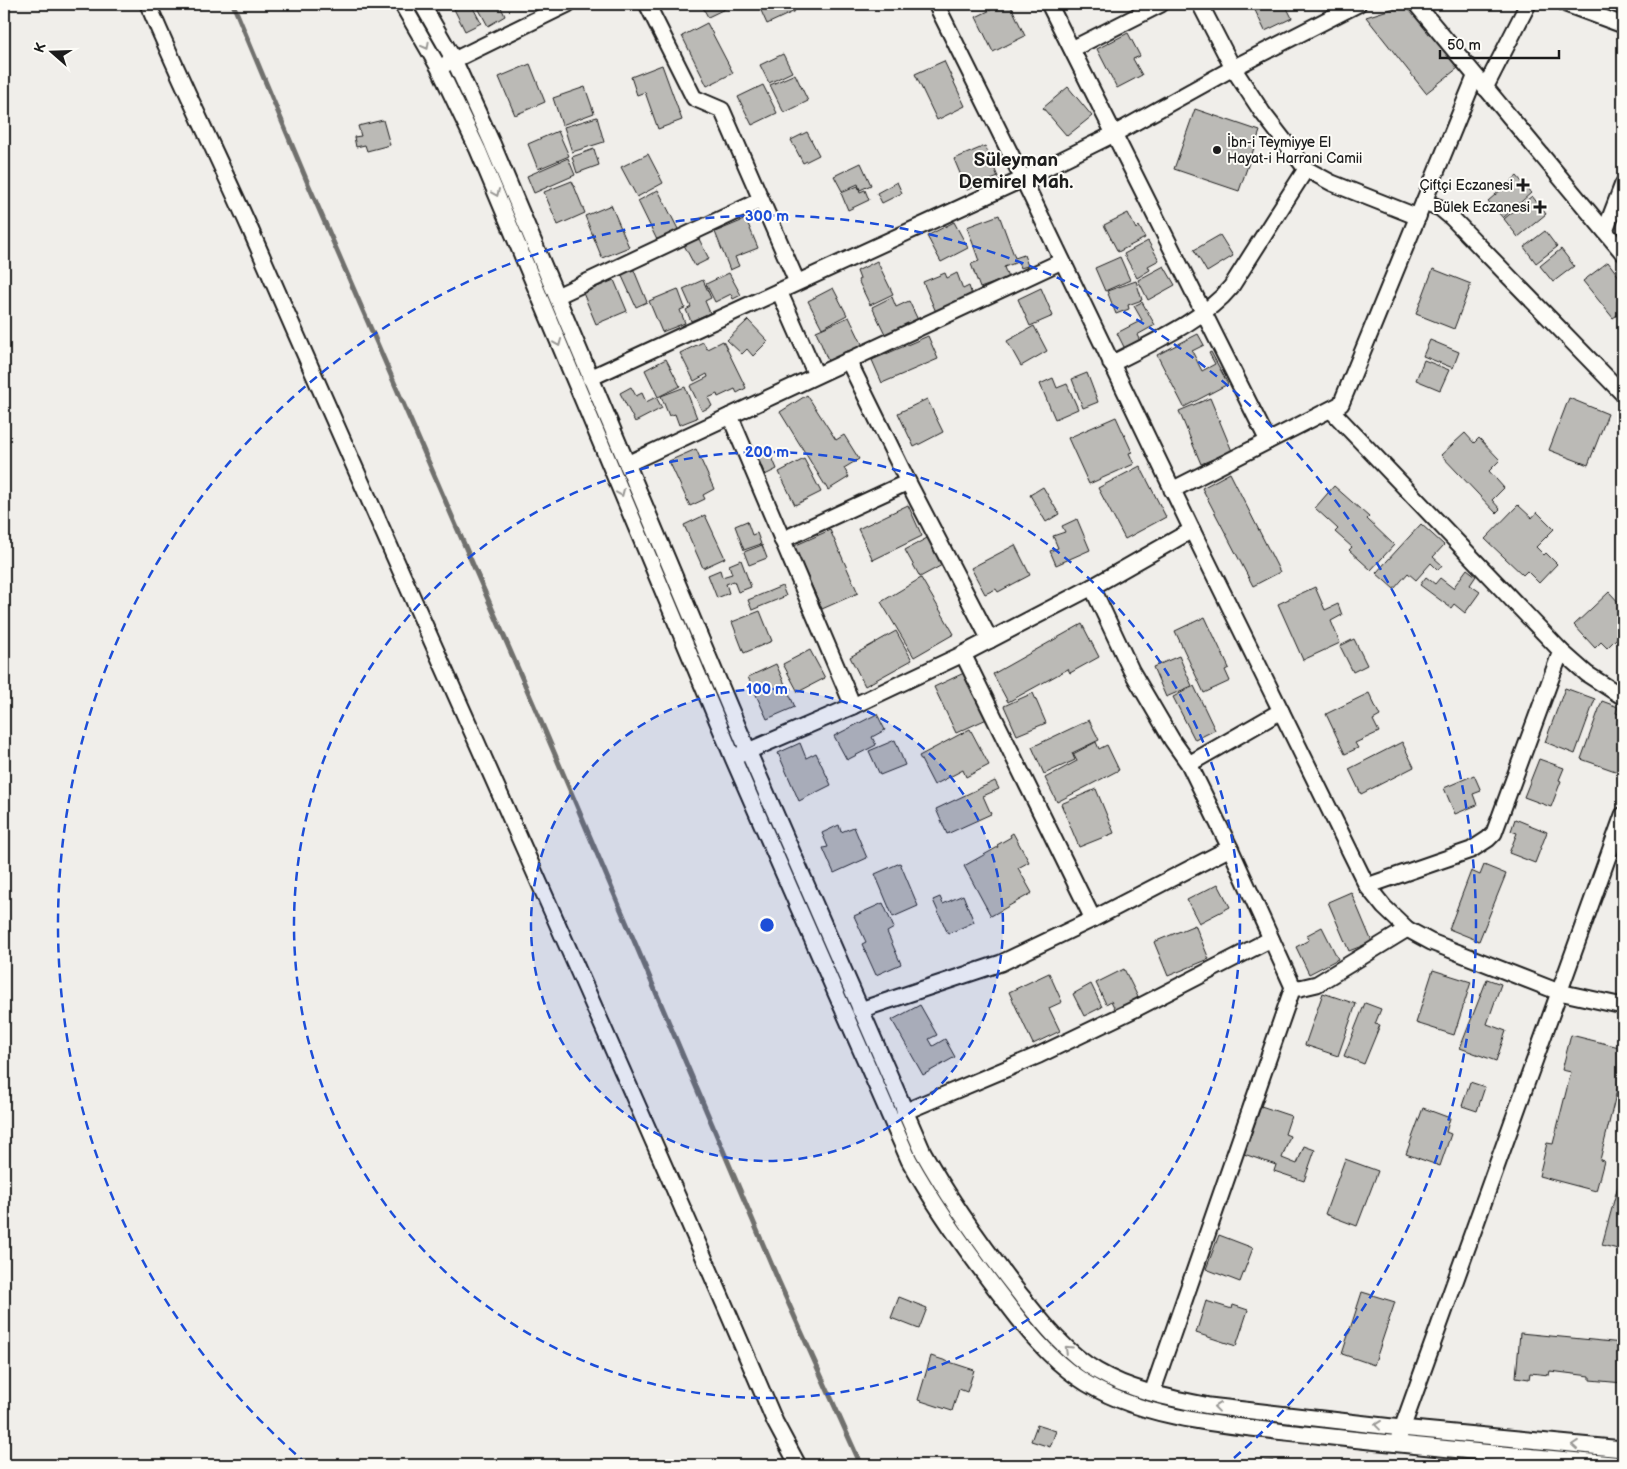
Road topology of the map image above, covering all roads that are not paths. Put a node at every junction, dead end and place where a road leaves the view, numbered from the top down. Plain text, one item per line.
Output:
1 (148, 4) edge
2 (402, 4) edge
3 (422, 4) edge
4 (568, 4) edge
5 (648, 4) edge
6 (936, 4) edge
7 (1049, 4) edge
8 (1161, 4) edge
9 (1200, 4) edge
10 (1358, 4) edge
11 (1416, 4) edge
12 (1528, 4) edge
13 (1566, 4) edge
14 (1623, 25) edge
15 (1072, 49) junction
16 (454, 60) junction
17 (438, 68) junction
18 (1234, 68) junction
19 (1476, 77) junction
20 (1486, 88) junction
21 (1114, 134) junction
22 (1306, 169) junction
23 (1023, 179) junction
24 (1623, 184) edge
25 (761, 200) junction
26 (1424, 202) junction
27 (1418, 217) junction
28 (1605, 231) junction
29 (1623, 254) edge
30 (1062, 260) junction
31 (797, 282) junction
32 (779, 291) junction
33 (557, 296) junction
34 (1204, 313) junction
35 (848, 360) junction
36 (1112, 364) junction
37 (816, 375) junction
38 (590, 378) junction
39 (1623, 394) edge
40 (1331, 410) junction
41 (730, 416) junction
42 (1268, 441) junction
43 (627, 464) junction
44 (908, 482) junction
45 (1172, 490) junction
46 (1192, 530) junction
47 (782, 540) junction
48 (1092, 587) junction
49 (990, 640) junction
50 (1561, 651) junction
51 (963, 654) junction
52 (1623, 697) edge
53 (853, 706) junction
54 (1281, 711) junction
55 (748, 751) junction
56 (733, 758) junction
57 (1190, 764) junction
58 (1623, 815) edge
59 (1230, 848) junction
60 (1367, 886) junction
61 (1093, 920) junction
62 (1407, 929) junction
63 (1271, 939) junction
64 (1293, 987) junction
65 (1559, 992) junction
66 (1623, 1006) edge
67 (860, 1010) junction
68 (904, 1112) junction
69 (1152, 1393) junction
70 (1401, 1428) junction
71 (1397, 1444) junction
72 (1623, 1449) edge
73 (798, 1465) edge
74 (1623, 1465) edge

1 - 73 street
2 -> 17 street
3 - 16 street
4 - 16 street
5 - 25 street
6 - 23 street
7 - 15 street
8 - 15 street
9 - 18 street
10 - 18 street
11 - 19 street
12 - 20 street
13 - 14 street
15 - 21 street
16 - 17 street
16 - 33 street
17 -> 56 street
18 - 21 street
18 - 22 street
19 - 20 street
19 - 26 street
20 - 28 street
21 - 23 street
21 - 34 street
22 - 27 street
22 - 34 street
23 - 30 street
23 - 31 street
24 - 28 street
25 - 31 street
25 - 33 street
26 - 27 street
26 - 39 street
27 - 40 street
28 - 29 street
30 - 35 street
30 - 36 street
31 - 32 street
32 - 37 street
32 - 38 street
33 - 38 street
34 - 36 street
34 - 42 street
35 - 37 street
35 - 44 street
36 - 45 street
37 - 41 street
38 - 43 street
40 - 42 street
40 - 50 street
41 - 43 street
41 - 47 street
42 - 45 street
43 - 55 street
44 - 47 street
44 - 49 street
45 - 46 street
46 - 48 street
46 - 54 street
47 - 53 street
48 - 49 street
48 - 57 street
49 - 51 street
50 - 52 street
50 - 60 street
51 - 53 street
51 - 61 street
53 - 55 street
54 - 57 street
54 - 60 street
55 - 56 street
55 - 67 street
56 - 71 street
57 - 59 street
58 - 65 street
59 - 61 street
59 - 63 street
60 - 62 street
61 - 67 street
62 - 64 street
62 - 65 street
63 - 64 street
63 - 68 street
64 - 69 street
65 - 66 street
65 - 70 street
67 - 68 street
69 -> 68 street
70 -> 69 street
70 - 71 street
72 -> 70 street
71 - 74 street

